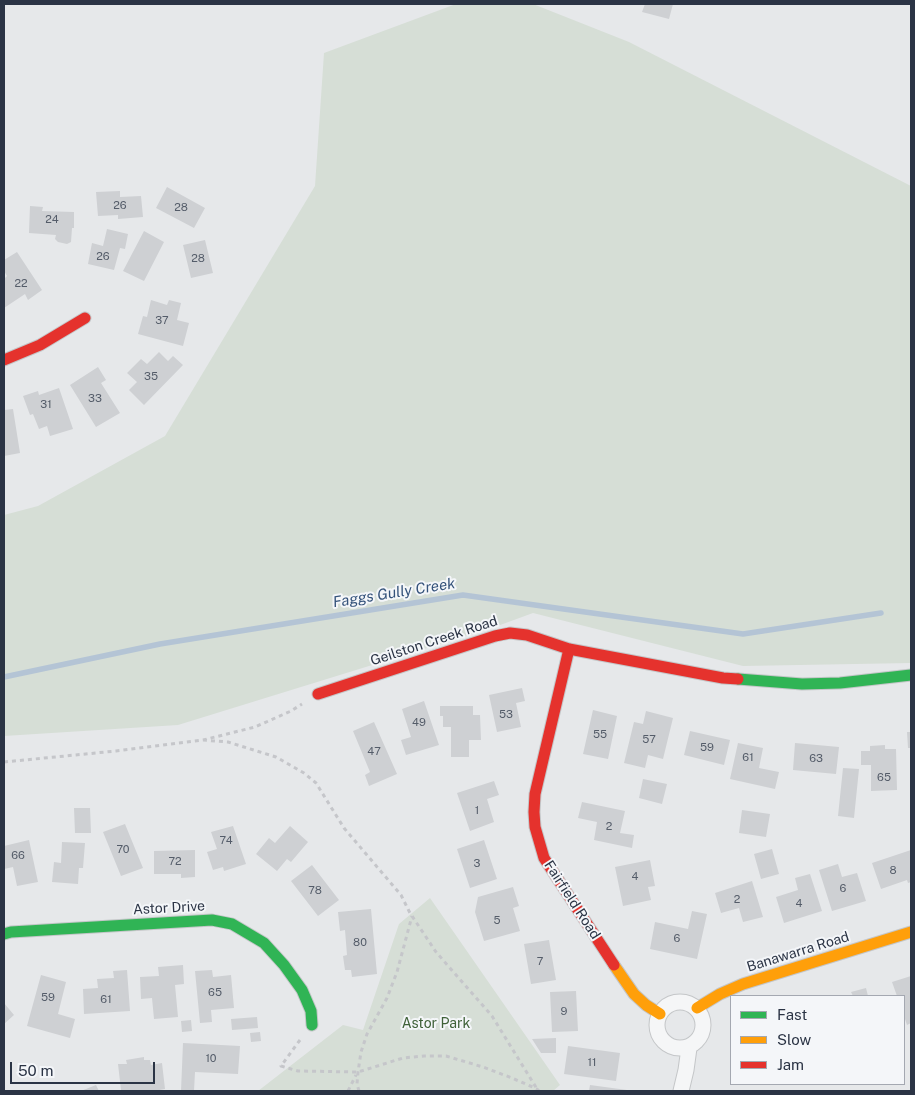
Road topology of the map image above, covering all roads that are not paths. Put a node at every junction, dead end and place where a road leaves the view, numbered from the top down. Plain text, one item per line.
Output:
1 (85, 318) dead end
2 (4, 360) edge
3 (569, 649) junction
4 (911, 675) edge
5 (318, 694) road end
6 (911, 932) edge
7 (4, 934) edge
8 (697, 1008) junction
9 (660, 1014) junction
10 (312, 1025) road end
11 (689, 1048) junction
12 (681, 1091) edge

1 - 2 street
3 - 4 street, Geilston Creek Road
3 - 5 street, Geilston Creek Road
3 - 9 street, Fairfield Road
6 - 8 street, Banawarra Road
7 - 10 street, Astor Drive
8 - 9 street
8 - 11 street
9 - 11 street
11 - 12 street

